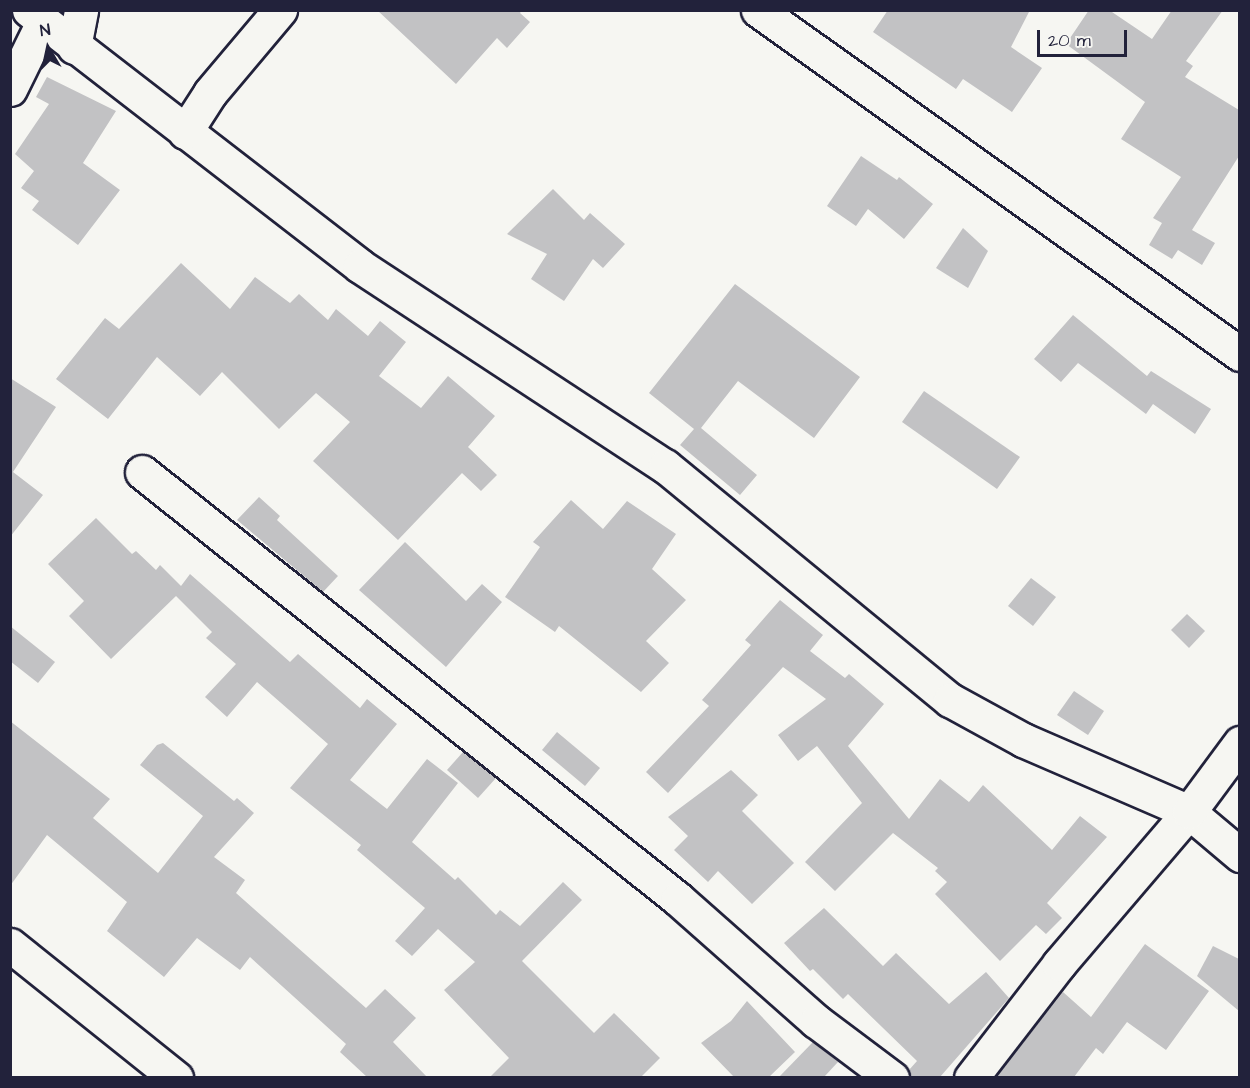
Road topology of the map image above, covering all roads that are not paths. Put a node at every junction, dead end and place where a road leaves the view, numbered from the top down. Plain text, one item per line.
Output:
1 (81, 10) edge
2 (280, 10) edge
3 (758, 10) edge
4 (36, 16) edge
5 (74, 47) junction
6 (10, 89) edge
7 (185, 132) junction
8 (1239, 354) edge
9 (142, 472) dead end
10 (1239, 743) edge
11 (1189, 812) junction
12 (1239, 855) edge
13 (10, 945) edge
14 (176, 1077) edge
15 (892, 1077) edge
16 (971, 1077) edge

1 - 5 street
2 - 7 street
3 - 8 street
4 - 5 street
4 - 6 street
5 - 7 street
7 - 11 street
9 - 15 street
10 - 11 street
11 - 12 street
11 - 16 street
13 - 14 street

